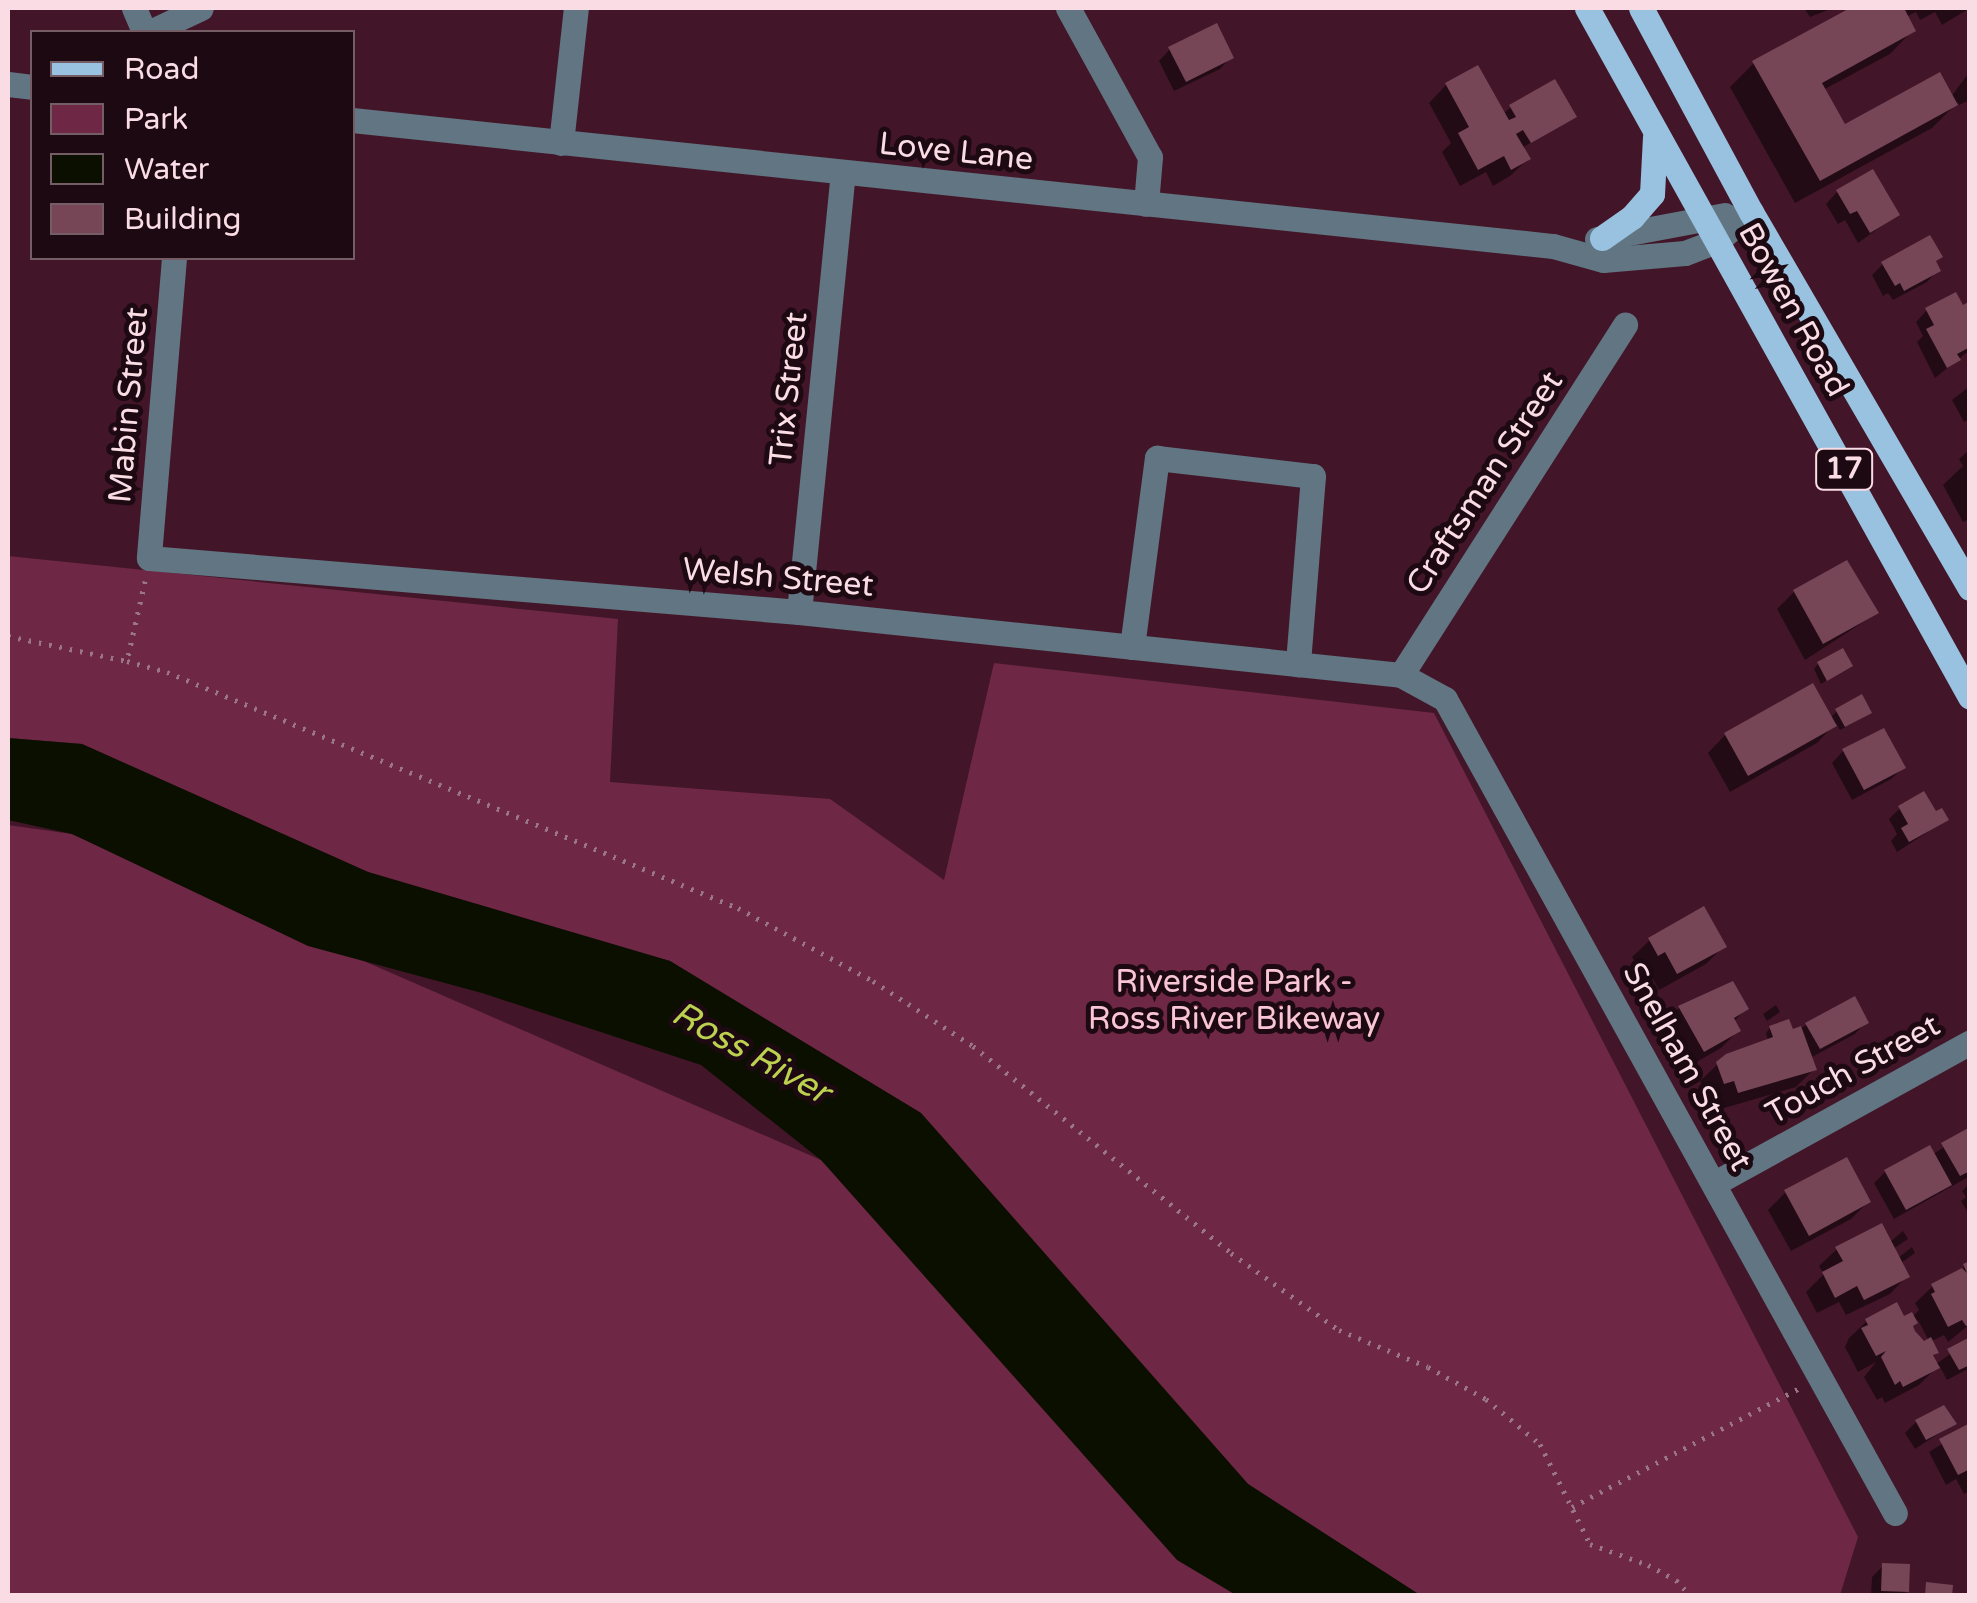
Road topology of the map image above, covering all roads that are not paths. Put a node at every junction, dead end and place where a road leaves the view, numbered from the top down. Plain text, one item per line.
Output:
1 (134, 8) edge
2 (201, 8) edge
3 (576, 8) edge
4 (1068, 8) edge
5 (1588, 8) edge
6 (1641, 8) edge
7 (146, 30) edge
8 (152, 30) edge
9 (355, 120) edge
10 (1654, 127) junction
11 (561, 143) junction
12 (843, 174) junction
13 (1146, 204) junction
14 (1751, 212) junction
15 (1711, 229) junction
16 (1602, 238) junction
17 (1553, 246) junction
18 (174, 260) edge
19 (1625, 325) dead end
20 (149, 558) joint
21 (1968, 579) edge
22 (799, 612) junction
23 (1132, 647) junction
24 (1298, 664) junction
25 (1401, 675) junction
26 (1970, 697) edge
27 (1970, 1042) edge
28 (1715, 1183) junction
29 (1895, 1512) dead end

1 - 7 street
2 - 8 street
3 - 11 street
4 - 13 street
5 - 10 main road, Bowen Road / 17
6 - 14 main road, Bowen Road / 17
9 - 11 street, Love Lane
10 - 15 main road, Bowen Road / 17
10 - 16 main road
11 - 12 street, Love Lane
12 - 13 street, Love Lane
12 - 22 street, Trix Street
13 - 17 street, Love Lane
14 - 15 street, Love Lane
14 - 21 main road, Bowen Road / 17
15 - 16 street, Love Lane
15 - 17 street, Love Lane
15 - 26 main road, Bowen Road / 17
16 - 17 street, Love Lane
18 - 20 street, Mabin Street
19 - 25 street, Craftsman Street
20 - 22 street, Welsh Street
22 - 23 street, Welsh Street
23 - 24 street, Welsh Street
23 - 24 street
24 - 25 street, Welsh Street
25 - 28 street, Snelham Street
27 - 28 street, Touch Street
28 - 29 street, Snelham Street

